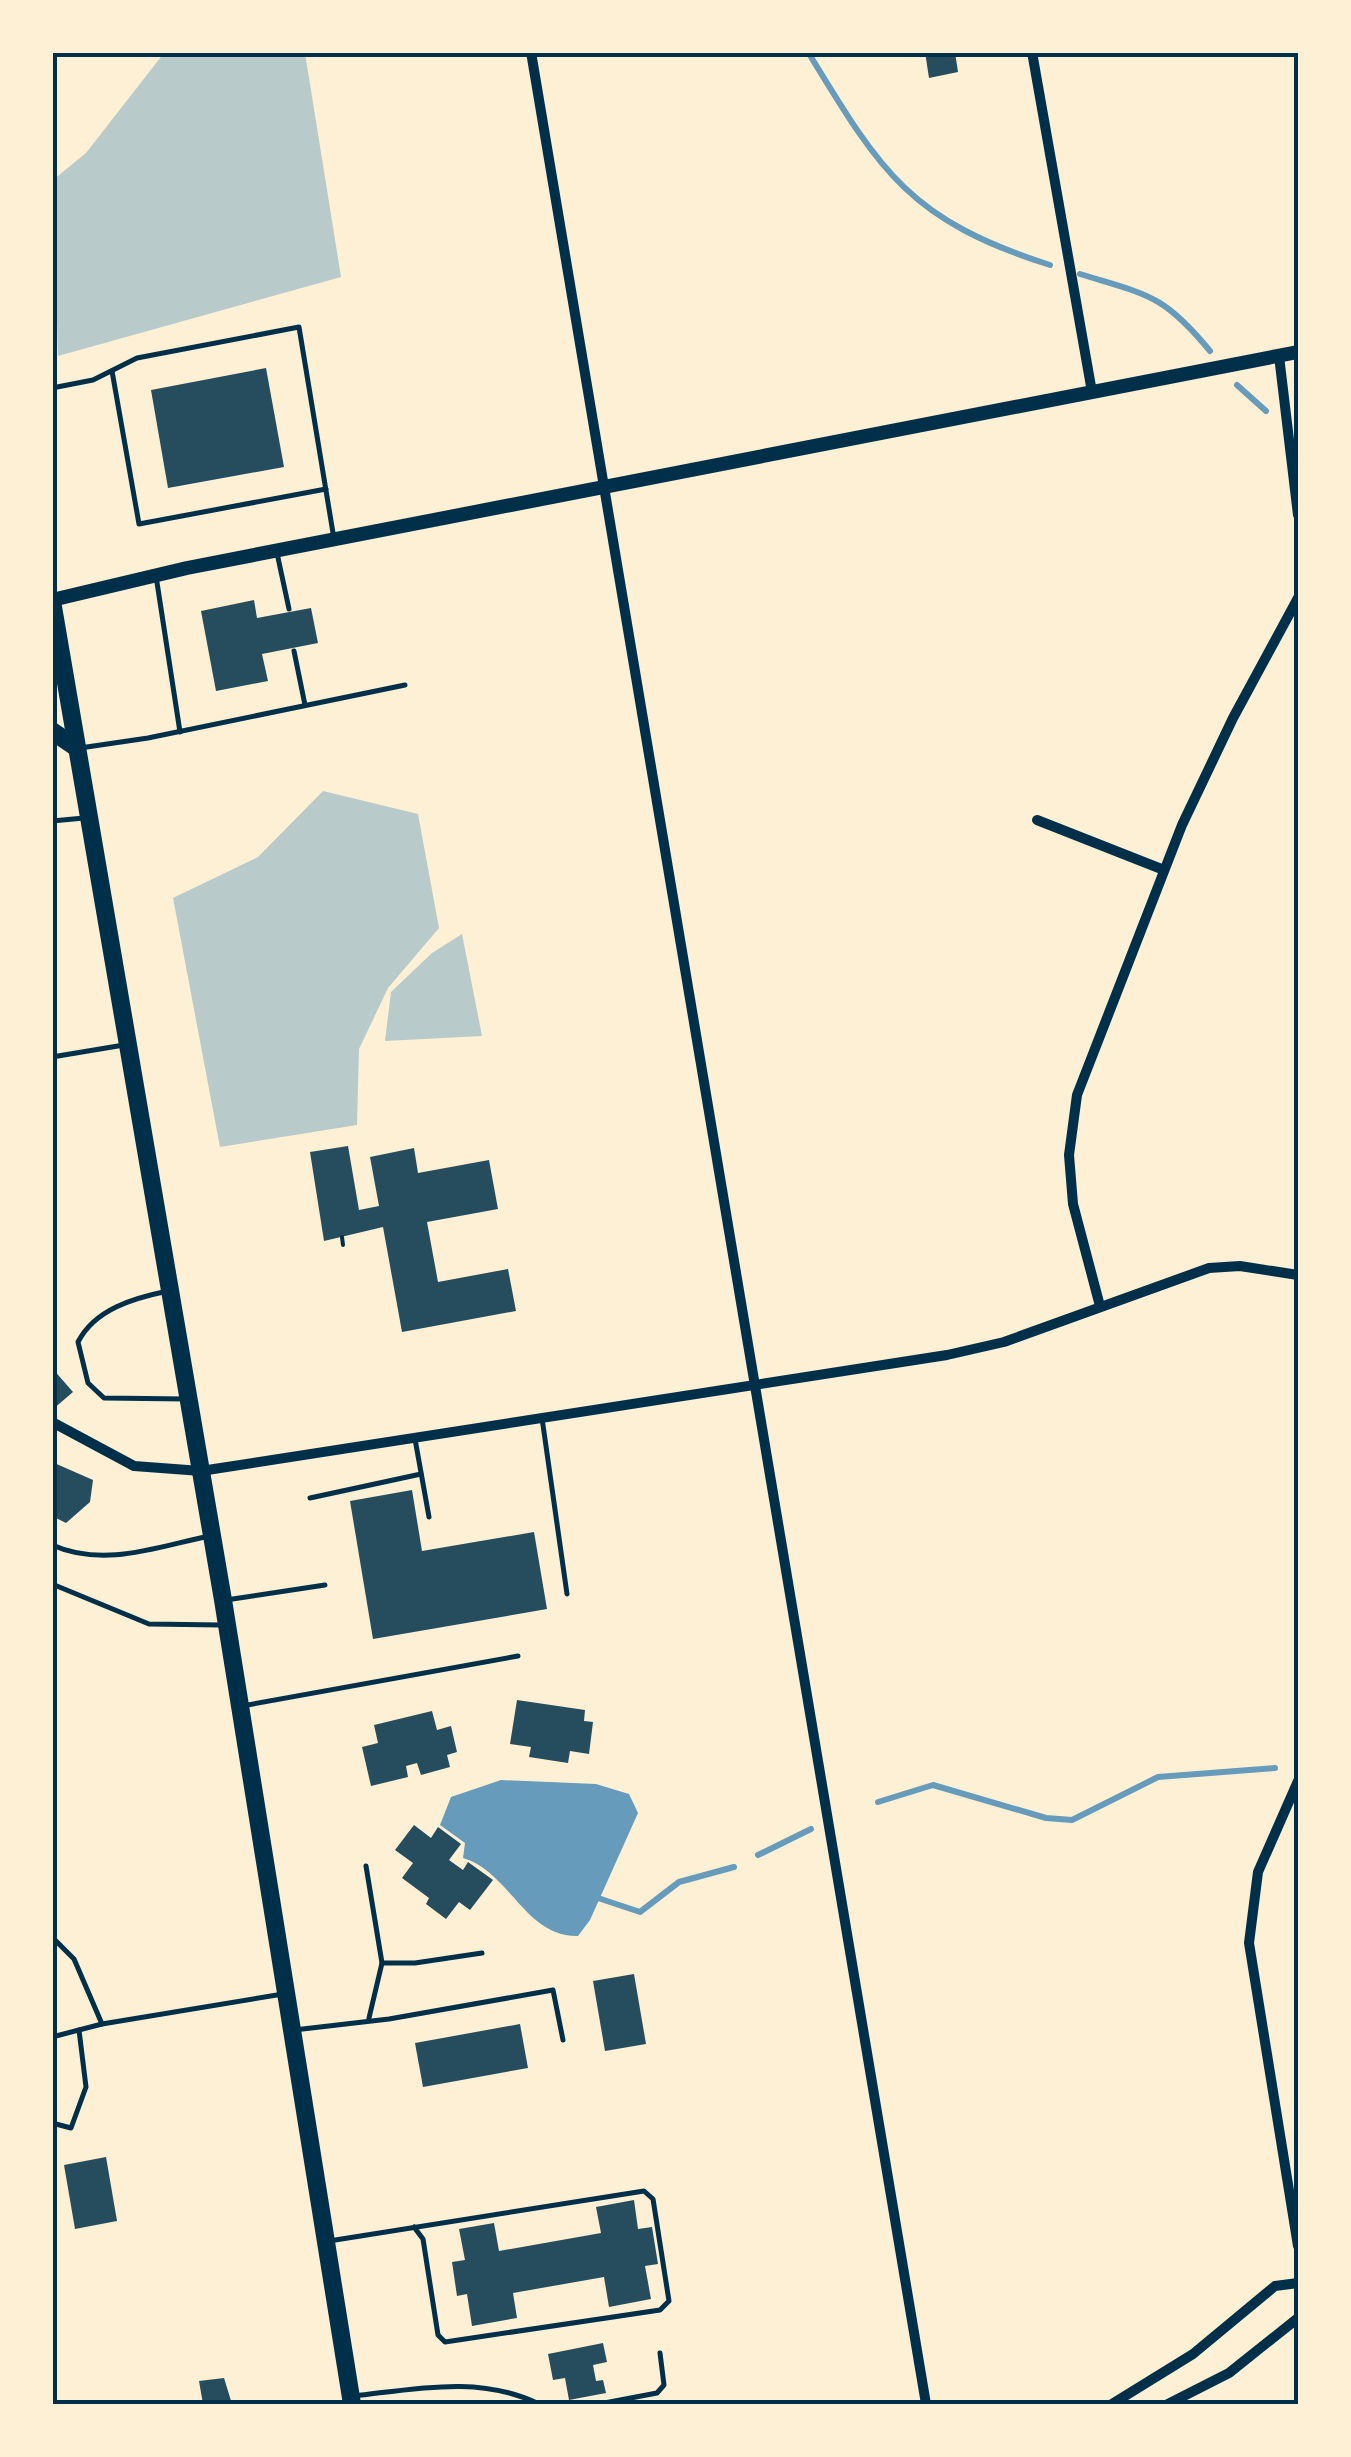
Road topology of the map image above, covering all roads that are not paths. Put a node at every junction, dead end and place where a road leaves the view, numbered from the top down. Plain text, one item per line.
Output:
1 (531, 52) edge
2 (1032, 52) edge
3 (1298, 352) edge
4 (1279, 356) junction
5 (112, 371) junction
6 (52, 388) edge
7 (1092, 392) junction
8 (604, 488) junction
9 (326, 489) junction
10 (1298, 515) edge
11 (335, 542) junction
12 (276, 552) junction
13 (156, 576) junction
14 (1298, 598) edge
15 (52, 600) edge
16 (289, 609) dead end
17 (294, 650) dead end
18 (405, 684) dead end
19 (305, 706) junction
20 (52, 731) edge
21 (180, 732) junction
22 (78, 748) junction
23 (90, 818) junction
24 (1037, 820) dead end
25 (52, 821) edge
26 (1164, 870) junction
27 (128, 1044) junction
28 (52, 1057) edge
29 (1298, 1276) edge
30 (170, 1290) junction
31 (1100, 1306) junction
32 (755, 1384) junction
33 (189, 1399) junction
34 (542, 1418) junction
35 (52, 1422) edge
36 (414, 1439) junction
37 (202, 1471) junction
38 (421, 1474) junction
39 (310, 1498) dead end
40 (428, 1518) dead end
41 (212, 1535) junction
42 (52, 1545) edge
43 (52, 1584) edge
44 (324, 1585) dead end
45 (568, 1594) dead end
46 (223, 1600) junction
47 (227, 1625) junction
48 (518, 1656) dead end
49 (240, 1707) junction
50 (1298, 1782) edge
51 (366, 1866) dead end
52 (52, 1937) edge
53 (482, 1952) dead end
54 (382, 1962) junction
55 (286, 1994) junction
56 (370, 2018) junction
57 (102, 2024) junction
58 (79, 2030) junction
59 (292, 2030) junction
60 (52, 2037) edge
61 (563, 2040) dead end
62 (52, 2123) edge
63 (414, 2227) junction
64 (326, 2241) junction
65 (1298, 2246) edge
66 (1298, 2282) edge
67 (1298, 2318) edge
68 (660, 2353) dead end
69 (351, 2400) edge
70 (539, 2404) edge
71 (599, 2404) edge
72 (926, 2404) edge
73 (1112, 2404) edge
74 (1168, 2404) edge

1 - 8 street
2 - 7 street
3 - 4 street
4 - 7 street
4 - 10 street
5 - 6 lane
5 - 9 lane
5 - 9 lane
7 - 8 street
8 - 11 street
8 - 32 street
9 - 11 lane
11 - 12 street
12 - 13 street
12 - 16 lane
13 - 15 street
13 - 21 lane
14 - 26 street
15 - 22 main road
17 - 19 lane
18 - 19 lane
19 - 21 lane
20 - 22 main road
21 - 22 lane
22 - 23 main road
23 - 25 lane
23 - 27 main road
24 - 26 street
26 - 31 street
27 - 28 lane
27 - 30 main road
29 - 31 street
30 - 33 main road
30 - 33 lane
31 - 32 street
32 - 34 street
32 - 72 street
33 - 37 main road
34 - 36 street
34 - 45 lane
35 - 37 street
36 - 37 street
36 - 38 lane
37 - 41 main road
38 - 39 lane
38 - 40 lane
41 - 42 lane
41 - 46 main road
43 - 47 lane
44 - 46 lane
46 - 47 main road
47 - 49 main road
48 - 49 lane
49 - 55 main road
50 - 65 street
51 - 54 lane
52 - 57 lane
53 - 54 lane
54 - 56 lane
55 - 57 lane
55 - 59 main road
56 - 59 lane
56 - 61 lane
57 - 58 lane
58 - 60 lane
58 - 62 lane
59 - 64 main road
63 - 63 lane
63 - 64 lane
64 - 69 main road
66 - 73 street
67 - 74 street
68 - 71 lane
69 - 70 lane

